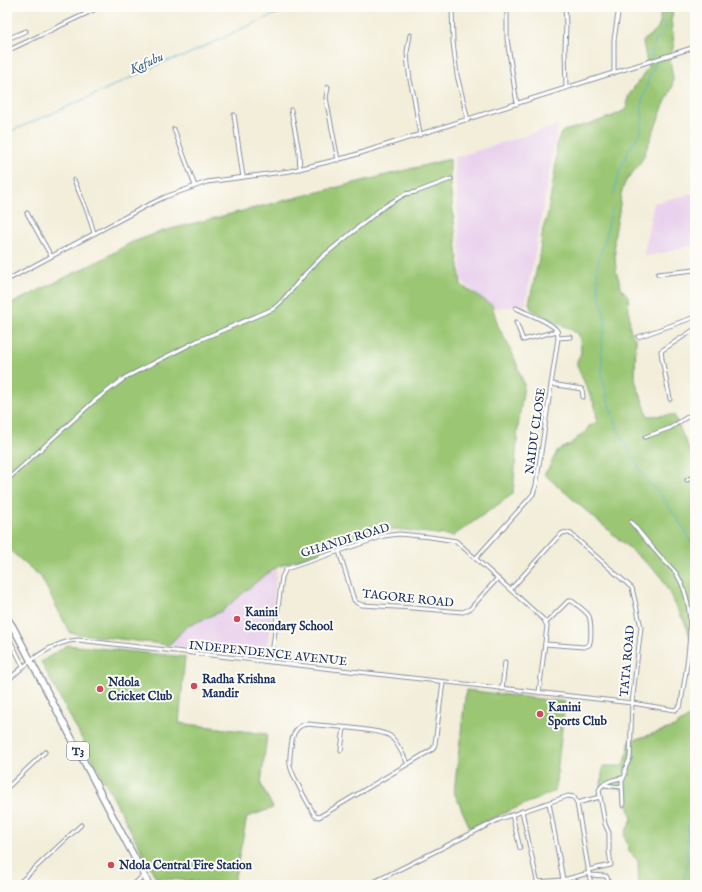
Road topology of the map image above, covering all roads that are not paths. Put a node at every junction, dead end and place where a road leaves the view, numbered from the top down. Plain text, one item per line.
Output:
1 (100, 7) edge
2 (507, 7) edge
3 (565, 7) edge
4 (619, 7) edge
5 (452, 8) edge
6 (26, 31) dead end
7 (410, 35) dead end
8 (7, 39) edge
9 (695, 47) edge
10 (7, 51) edge
11 (614, 73) junction
12 (328, 87) dead end
13 (566, 88) junction
14 (517, 104) junction
15 (291, 110) dead end
16 (234, 115) dead end
17 (468, 120) junction
18 (174, 129) dead end
19 (420, 135) junction
20 (338, 160) junction
21 (300, 169) junction
22 (243, 177) junction
23 (451, 179) dead end
24 (74, 180) dead end
25 (195, 186) junction
26 (27, 212) dead end
27 (94, 234) junction
28 (50, 256) junction
29 (695, 270) edge
30 (658, 274) dead end
31 (7, 280) edge
32 (516, 308) dead end
33 (695, 317) edge
34 (516, 322) dead end
35 (695, 329) edge
36 (557, 331) junction
37 (571, 337) dead end
38 (638, 337) dead end
39 (558, 338) junction
40 (551, 384) junction
41 (582, 397) dead end
42 (670, 398) dead end
43 (695, 412) edge
44 (645, 437) dead end
45 (695, 476) edge
46 (7, 480) edge
47 (687, 480) dead end
48 (630, 522) dead end
49 (339, 551) junction
50 (476, 558) junction
51 (497, 579) junction
52 (511, 589) junction
53 (7, 618) edge
54 (546, 623) junction
55 (7, 634) edge
56 (545, 644) junction
57 (30, 660) junction
58 (271, 662) junction
59 (505, 662) dead end
60 (23, 666) junction
61 (7, 681) edge
62 (443, 682) junction
63 (502, 689) junction
64 (539, 693) junction
65 (632, 703) junction
66 (344, 728) junction
67 (341, 750) dead end
68 (46, 752) dead end
69 (408, 764) junction
70 (622, 778) junction
71 (603, 785) junction
72 (621, 787) junction
73 (7, 788) edge
74 (600, 797) junction
75 (549, 803) junction
76 (577, 803) junction
77 (622, 806) dead end
78 (522, 811) junction
79 (512, 814) junction
80 (81, 825) dead end
81 (520, 848) dead end
82 (589, 872) junction
83 (144, 875) junction
84 (562, 880) junction
85 (538, 884) edge
86 (17, 885) edge
87 (133, 885) edge
88 (149, 885) edge
89 (368, 885) edge
90 (564, 885) edge
91 (591, 885) edge
92 (611, 885) edge

1 - 10 street
2 - 14 street
3 - 13 street
4 - 11 street
5 - 17 street
6 - 8 street
7 - 19 street
9 - 11 street
11 - 13 street
12 - 20 street
13 - 14 street
14 - 17 street
15 - 21 street
16 - 22 street
17 - 19 street
18 - 25 street
19 - 20 street
20 - 21 street
21 - 22 street
22 - 25 street
23 - 46 street
24 - 27 street
25 - 27 street
26 - 28 street
27 - 28 street
28 - 31 street
29 - 30 street
32 - 36 street
33 - 38 street
34 - 36 street
35 - 42 street
36 - 39 street, NAIDU CLOSE
37 - 39 street
39 - 40 street, NAIDU CLOSE
40 - 41 street
40 - 50 street, NAIDU CLOSE
43 - 44 street
45 - 47 street
48 - 65 street, INDEPENDENCE AVENUE
49 - 50 street, GHANDI ROAD
49 - 51 street, TAGORE ROAD
49 - 58 street, GHANDI ROAD
50 - 51 street, GHANDI ROAD
51 - 52 street, GHANDI ROAD
52 - 54 street, GHANDI ROAD
52 - 65 street, TATA ROAD
53 - 57 highway, T3
54 - 56 street
54 - 56 street
55 - 60 street
56 - 64 street
57 - 58 street, INDEPENDENCE AVENUE
57 - 60 street, INDEPENDENCE AVENUE
57 - 83 highway, T3
58 - 62 street, INDEPENDENCE AVENUE
59 - 63 street
60 - 61 street, INDEPENDENCE AVENUE
62 - 63 street, INDEPENDENCE AVENUE
62 - 69 street
63 - 64 street, INDEPENDENCE AVENUE
64 - 65 street, INDEPENDENCE AVENUE
65 - 70 street, TATA ROAD
66 - 67 street
66 - 69 street
66 - 69 street
68 - 73 street
70 - 71 street
70 - 72 street, TATA ROAD
71 - 72 street
71 - 74 street
72 - 77 street, TATA ROAD
74 - 76 street
74 - 82 street
75 - 76 street
75 - 78 street
75 - 84 street
76 - 82 street
78 - 79 street
78 - 85 street
79 - 81 street
79 - 89 street
80 - 86 street
82 - 84 street
82 - 91 street
82 - 92 street
83 - 87 street
83 - 88 highway, T3
84 - 85 street
84 - 90 street

